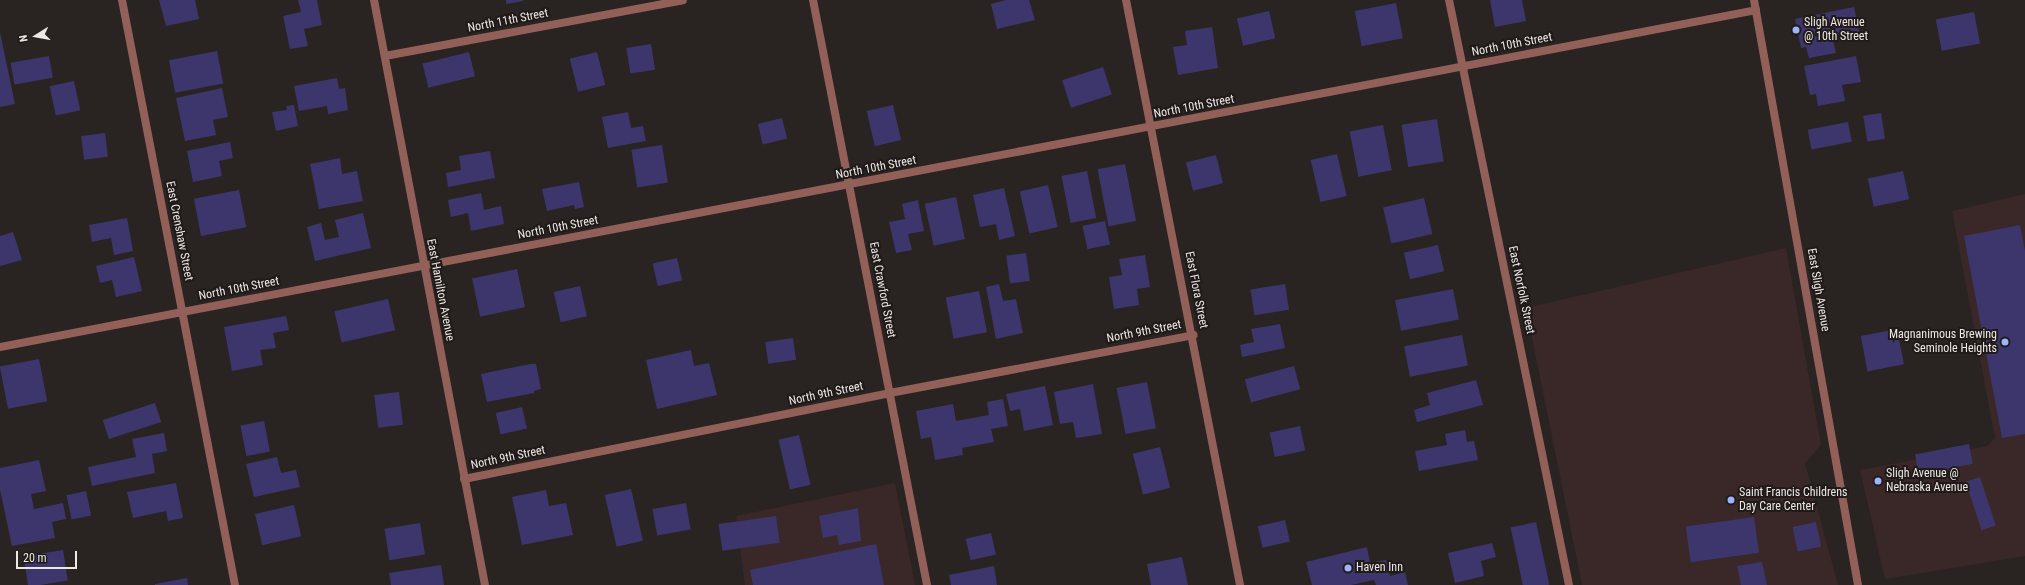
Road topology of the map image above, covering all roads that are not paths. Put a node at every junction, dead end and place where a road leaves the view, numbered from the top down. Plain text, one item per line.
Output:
1 (122, 0) edge
2 (374, 0) edge
3 (682, 0) edge
4 (813, 0) edge
5 (1126, 0) edge
6 (1449, 0) edge
7 (1754, 0) edge
8 (1756, 10) junction
9 (385, 56) junction
10 (1462, 67) junction
11 (1152, 127) junction
12 (849, 185) junction
13 (423, 266) junction
14 (183, 312) junction
15 (1193, 335) junction
16 (0, 347) edge
17 (890, 393) junction
18 (464, 479) junction
19 (235, 585) edge
20 (485, 585) edge
21 (927, 585) edge
22 (1240, 585) edge
23 (1570, 585) edge
24 (1858, 585) edge

1 - 14 street, East Crenshaw Street
2 - 9 street, East Hamilton Avenue
3 - 9 street, North 11th Street
4 - 12 street, East Crawford Street
5 - 11 street, East Flora Street
6 - 10 street, East Norfolk Street
7 - 8 street, East Sligh Avenue
8 - 10 street, North 10th Street
8 - 24 street, East Sligh Avenue
9 - 13 street, East Hamilton Avenue
10 - 11 street, North 10th Street
10 - 23 street, East Norfolk Street
11 - 12 street, North 10th Street
11 - 15 street, East Flora Street
12 - 13 street, North 10th Street
12 - 17 street, East Crawford Street
13 - 14 street, North 10th Street
13 - 18 street, East Hamilton Avenue
14 - 16 street, North 10th Street
14 - 19 street, East Crenshaw Street
15 - 17 street, North 9th Street
15 - 22 street, East Flora Street
17 - 18 street, North 9th Street
17 - 21 street, East Crawford Street
18 - 20 street, East Hamilton Avenue

